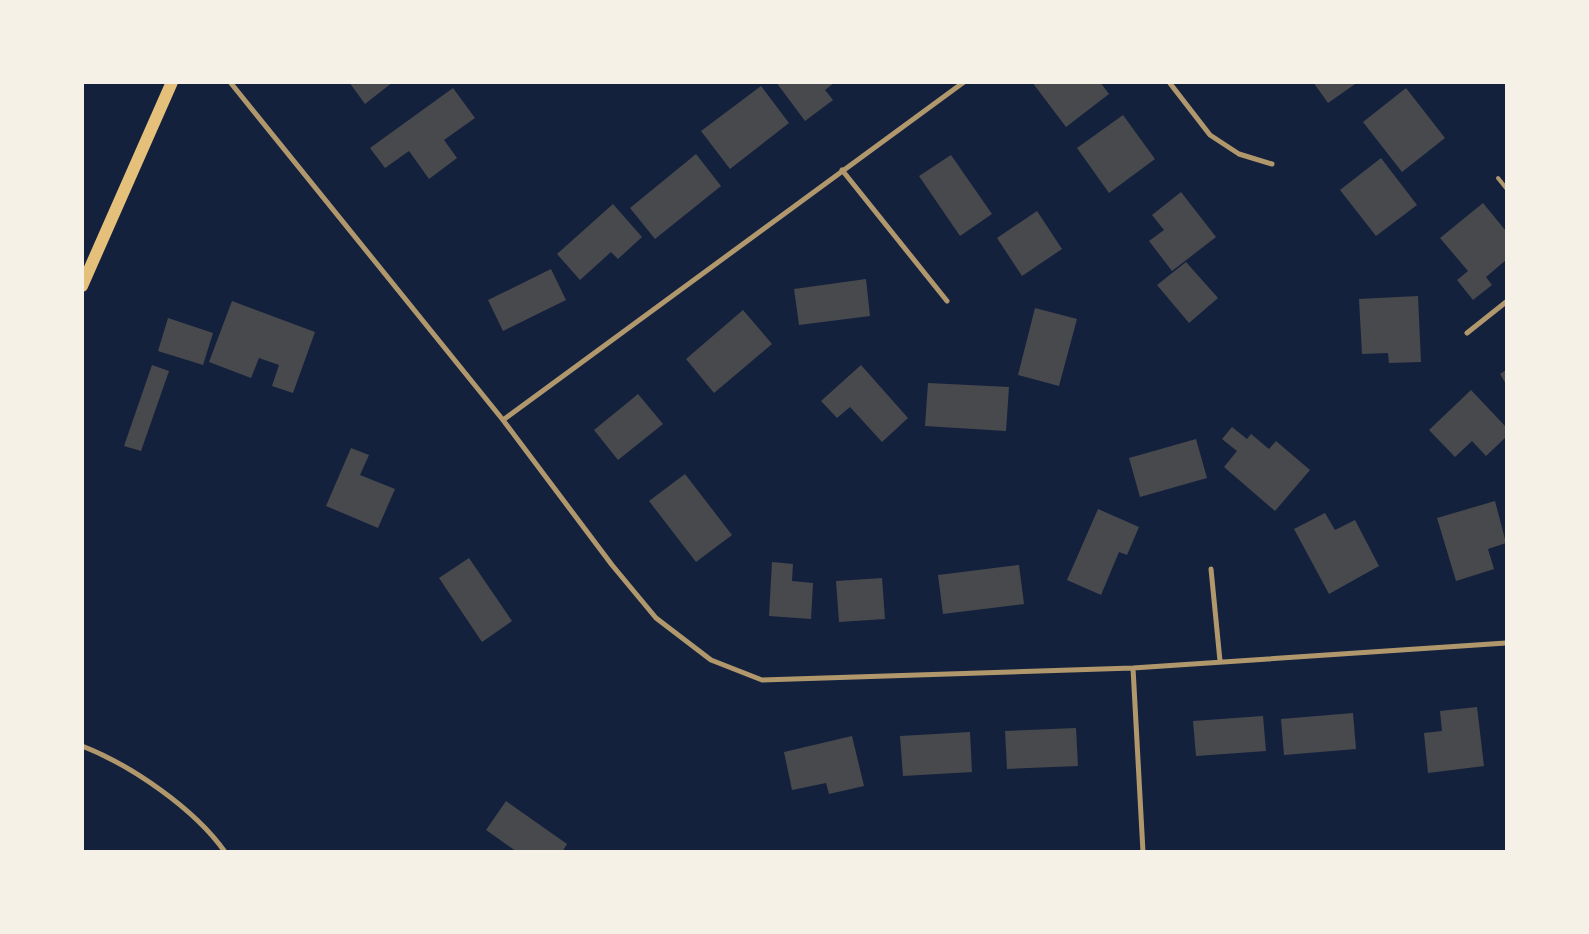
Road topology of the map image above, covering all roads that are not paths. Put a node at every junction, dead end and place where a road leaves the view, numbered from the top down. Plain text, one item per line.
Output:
1 (172, 82) edge
2 (964, 82) edge
3 (1169, 82) edge
4 (233, 84) edge
5 (1272, 164) dead end
6 (842, 170) junction
7 (1498, 178) dead end
8 (1506, 188) edge
9 (82, 286) edge
10 (947, 301) dead end
11 (1506, 302) edge
12 (1467, 333) dead end
13 (502, 420) junction
14 (1211, 569) dead end
15 (1506, 643) edge
16 (1220, 661) junction
17 (1133, 668) junction
18 (82, 746) edge
19 (225, 852) edge
20 (1143, 852) edge

1 - 9 main road
2 - 6 street
3 - 5 street
4 - 13 street
6 - 10 street
6 - 13 street
7 - 8 lane
11 - 12 street
13 - 17 street
14 - 16 street
15 - 16 street
16 - 17 street
17 - 20 street
18 - 19 street

